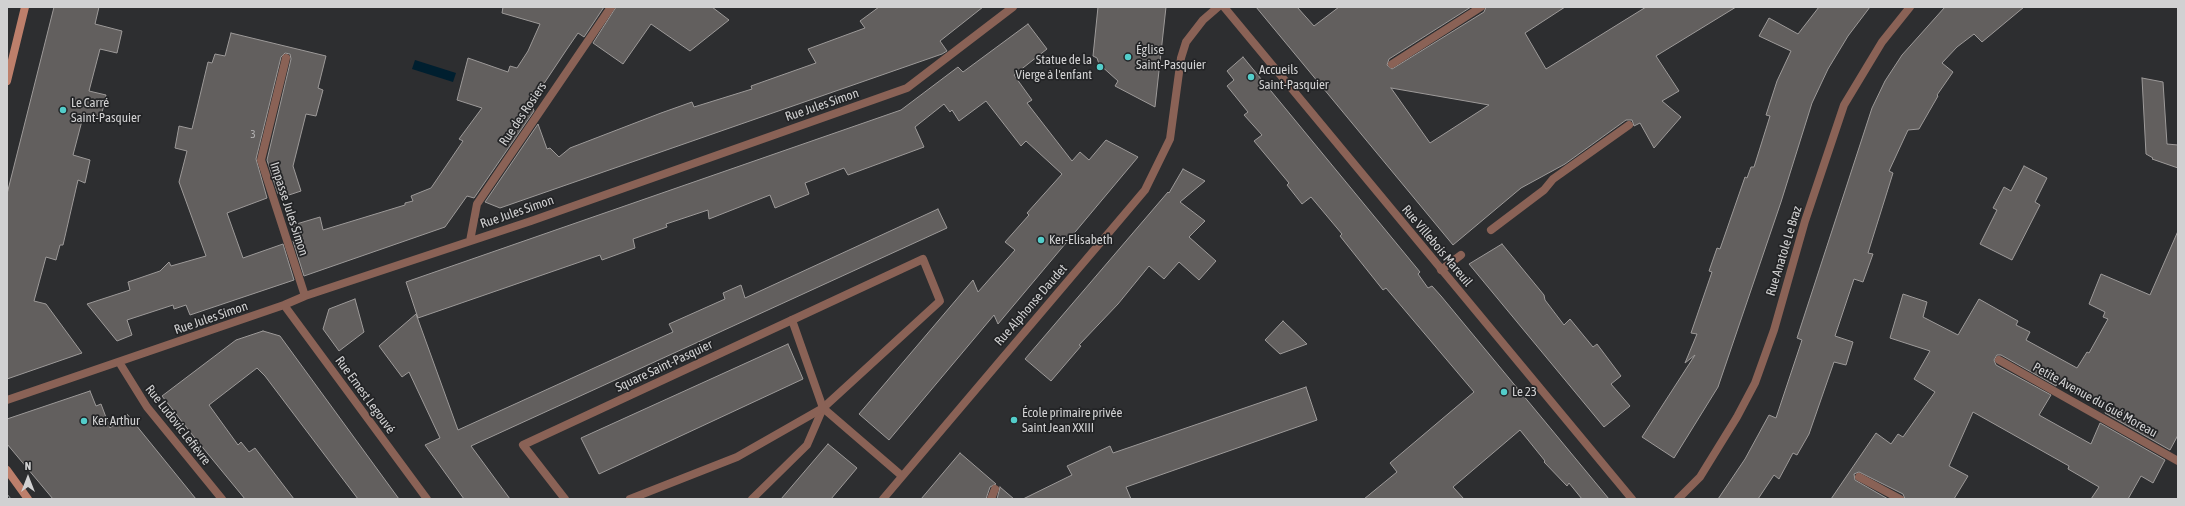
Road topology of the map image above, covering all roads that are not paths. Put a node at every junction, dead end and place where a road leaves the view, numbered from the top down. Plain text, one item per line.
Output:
1 (25, 7) edge
2 (610, 7) edge
3 (1013, 7) edge
4 (1218, 7) edge
5 (1224, 7) edge
6 (1481, 7) edge
7 (1910, 7) edge
8 (286, 58) dead end
9 (1392, 64) dead end
10 (7, 82) edge
11 (1629, 125) dead end
12 (1491, 230) dead end
13 (470, 241) junction
14 (1461, 254) dead end
15 (1441, 270) junction
16 (305, 296) junction
17 (284, 305) junction
18 (792, 320) junction
19 (1999, 360) dead end
20 (119, 362) junction
21 (7, 400) edge
22 (823, 408) junction
23 (2178, 461) edge
24 (7, 470) edge
25 (902, 476) junction
26 (1859, 477) dead end
27 (995, 489) dead end
28 (28, 499) edge
29 (222, 499) edge
30 (427, 499) edge
31 (566, 499) edge
32 (630, 499) edge
33 (752, 499) edge
34 (883, 499) edge
35 (991, 499) edge
36 (1632, 499) edge
37 (1678, 499) edge
38 (1900, 499) edge

1 - 10 street
2 - 13 street, Rue des Rosiers
3 - 13 street, Rue Jules Simon
4 - 25 street, Rue Alphonse Daudet
5 - 15 street, Rue Villebois Mareuil
6 - 9 street
7 - 37 street, Rue Anatole Le Braz
8 - 16 street, Impasse Jules Simon
11 - 12 street
13 - 16 street, Rue Jules Simon
14 - 15 street
15 - 36 street, Rue Villebois Mareuil
16 - 17 street, Rue Jules Simon
17 - 20 street, Rue Jules Simon
17 - 30 street, Rue Ernest Legouvé
18 - 22 street
18 - 22 street
18 - 31 street, Square Saint-Pasquier
19 - 23 street, Petite Avenue du Gué Moreau
20 - 21 street, Rue Jules Simon
20 - 29 street, Rue Ludovic Lefièvre
22 - 25 street
22 - 32 street
22 - 33 street
24 - 28 street
25 - 34 street, Rue Alphonse Daudet
26 - 38 street
27 - 35 street

